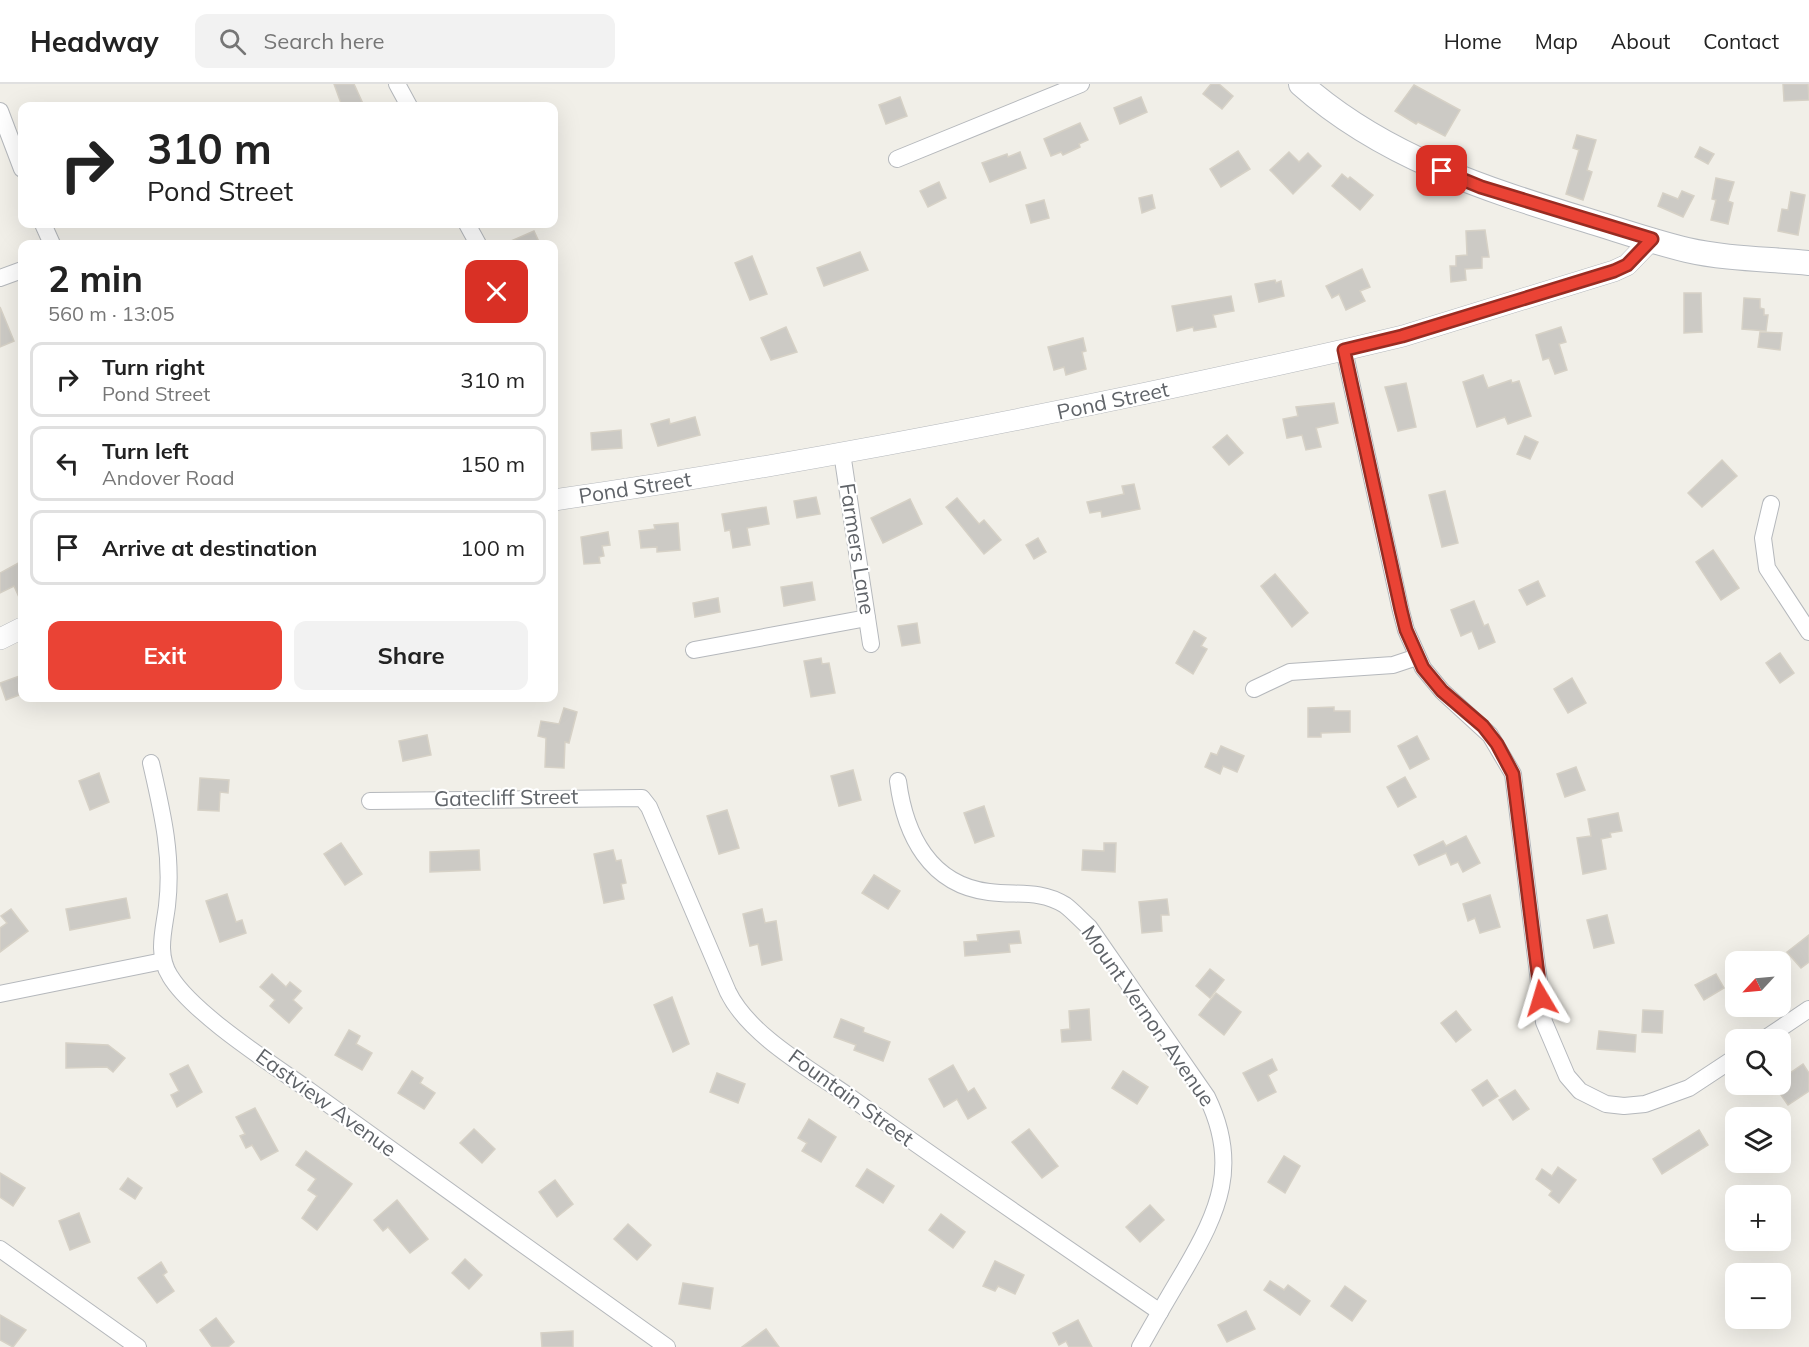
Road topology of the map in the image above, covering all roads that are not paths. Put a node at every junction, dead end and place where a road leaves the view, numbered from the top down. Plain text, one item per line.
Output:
1 (397, 84) edge
2 (1081, 84) edge
3 (1300, 84) edge
4 (407, 102) edge
5 (0, 111) edge
6 (18, 159) edge
7 (897, 159) dead end
8 (1652, 239) junction
9 (1809, 263) edge
10 (18, 271) edge
11 (0, 278) edge
12 (1344, 350) junction
13 (842, 453) junction
14 (558, 499) edge
15 (1771, 504) dead end
16 (867, 618) junction
17 (18, 629) edge
18 (1809, 632) edge
19 (0, 639) edge
20 (871, 644) dead end
21 (694, 650) dead end
22 (1417, 657) junction
23 (1254, 689) dead end
24 (151, 763) dead end
25 (898, 781) dead end
26 (642, 798) joint
27 (370, 801) dead end
28 (163, 961) junction
29 (0, 994) edge
30 (1809, 1009) edge
31 (1779, 1029) edge
32 (1725, 1064) edge
33 (0, 1249) edge
34 (1160, 1312) junction
35 (138, 1347) edge
36 (667, 1347) edge
37 (1140, 1347) edge

1 - 4 street
2 - 7 street
3 - 8 main road
5 - 6 street
8 - 9 main road
8 - 12 street, Pond Street
10 - 11 street
12 - 13 street, Pond Street
12 - 22 street
13 - 14 street, Pond Street
13 - 16 street, Farmers Lane
15 - 18 street
16 - 20 street, Farmers Lane
16 - 21 street
17 - 19 street
22 - 23 street
22 - 32 street
24 - 28 street
25 - 34 street, Mount Vernon Avenue
26 - 27 street, Gatecliff Street
26 - 34 street, Fountain Street
28 - 29 street
28 - 36 street, Eastview Avenue
30 - 31 street
33 - 35 street
34 - 37 street, Mount Vernon Avenue

